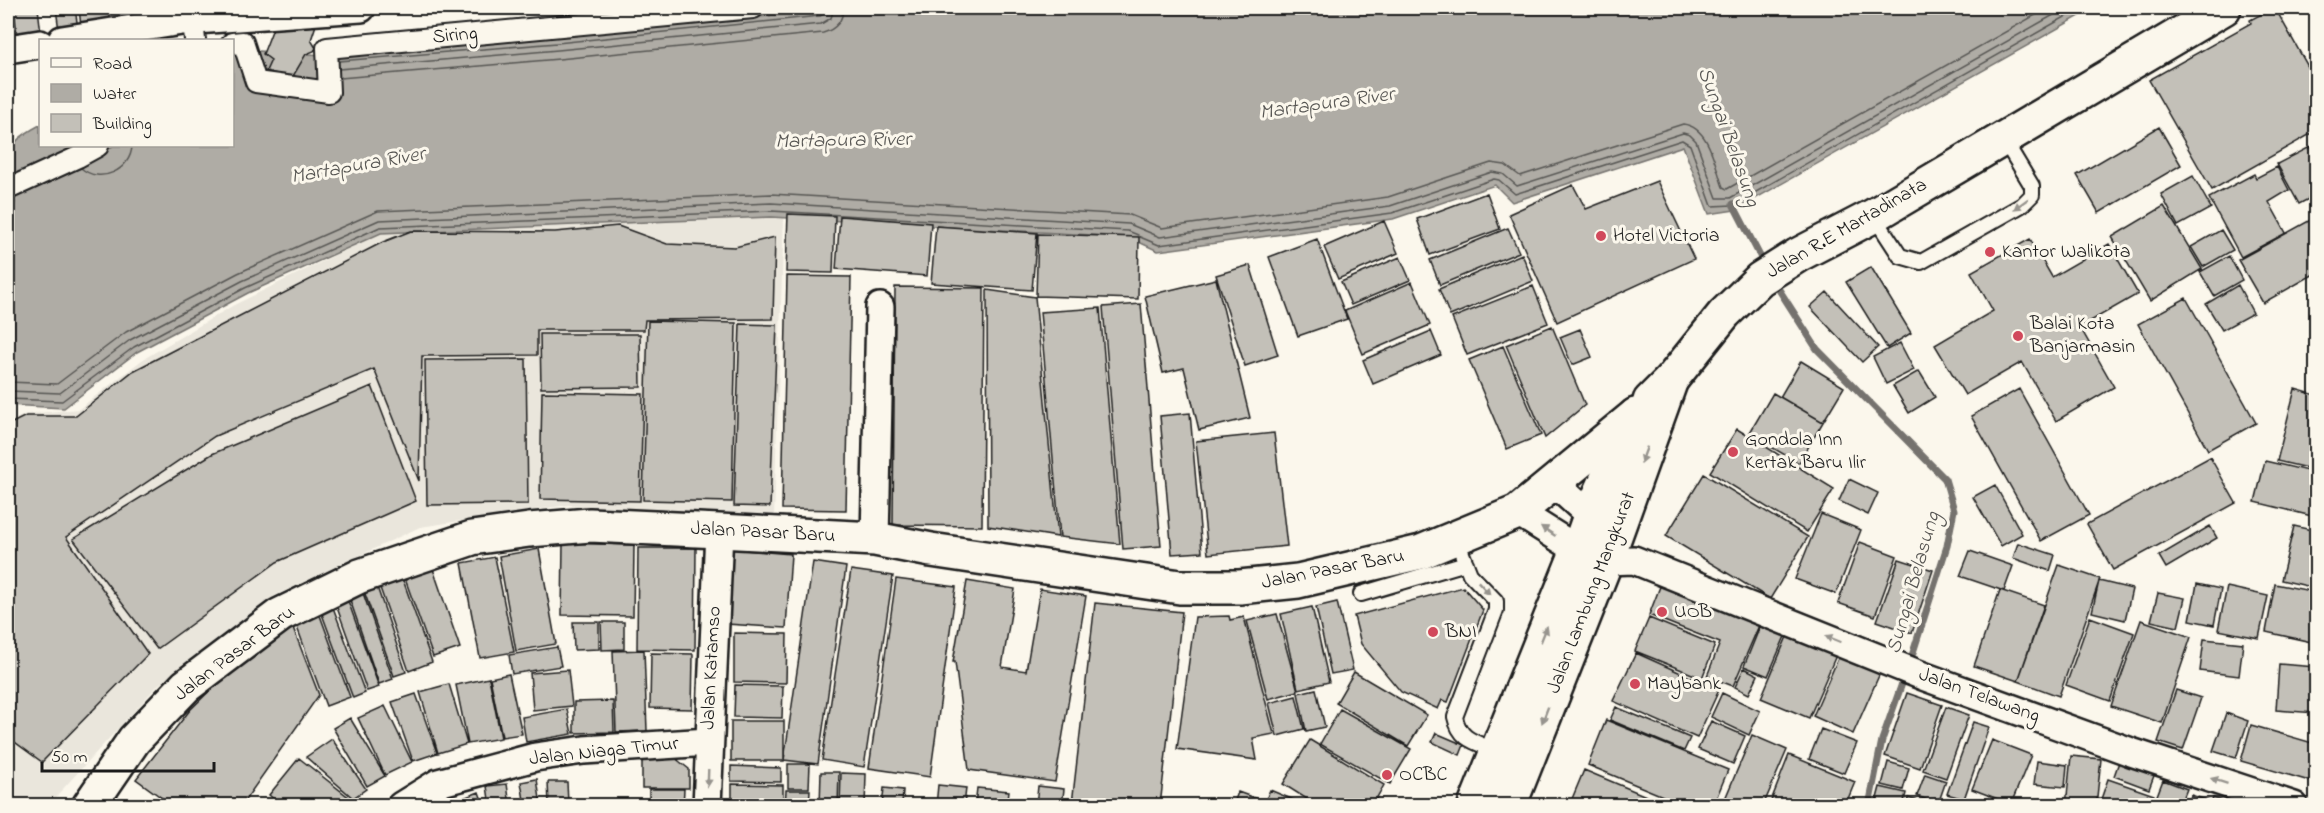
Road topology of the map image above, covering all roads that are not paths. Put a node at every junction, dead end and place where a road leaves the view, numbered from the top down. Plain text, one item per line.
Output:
1 (361, 8) edge
2 (753, 8) edge
3 (2224, 8) edge
4 (194, 31) edge
5 (77, 39) edge
6 (39, 44) edge
7 (239, 46) edge
8 (8, 49) edge
9 (2003, 138) junction
10 (95, 147) edge
11 (8, 189) edge
12 (1874, 216) junction
13 (880, 307) dead end
14 (1671, 380) junction
15 (1636, 416) junction
16 (1554, 483) junction
17 (1518, 512) junction
18 (1590, 516) junction
19 (719, 531) junction
20 (875, 539) junction
21 (1461, 550) junction
22 (1608, 552) junction
23 (1361, 594) dead end
24 (709, 742) junction
25 (1497, 751) junction
26 (101, 801) edge
27 (401, 806) edge
28 (707, 806) edge
29 (1475, 806) edge
30 (1509, 806) edge
31 (2294, 806) edge

1 - 4 street
2 - 7 street, Siring
3 - 9 main road, Jalan R.E Martadinata
4 - 5 street
6 - 8 street
9 - 12 main road, Jalan R.E Martadinata
9 -> 12 lane
10 - 11 street
12 - 14 main road, Jalan R.E Martadinata
13 - 20 street
14 - 15 main road, Jalan R.E Martadinata
14 -> 22 main road, Jalan Lambung Mangkurat
15 - 16 main road, Jalan R.E Martadinata
15 - 18 main road, Jalan Lambung Mangkurat
16 - 17 main road, Jalan R.E Martadinata
16 - 18 street
17 - 21 main road, Jalan Pasar Baru
22 -> 17 street, Jalan Telawang
18 - 22 main road, Jalan Lambung Mangkurat
19 - 20 main road, Jalan Pasar Baru
19 - 24 street, Jalan Katamso
19 - 26 main road, Jalan Pasar Baru
20 - 21 main road, Jalan Pasar Baru
21 - 23 lane
21 -> 25 lane
25 -> 22 main road, Jalan Lambung Mangkurat
22 -> 30 main road, Jalan Lambung Mangkurat
31 -> 22 street, Jalan Telawang
24 - 27 street, Jalan Niaga Timur
24 -> 28 street, Jalan Katamso
25 - 29 main road, Jalan Lambung Mangkurat

